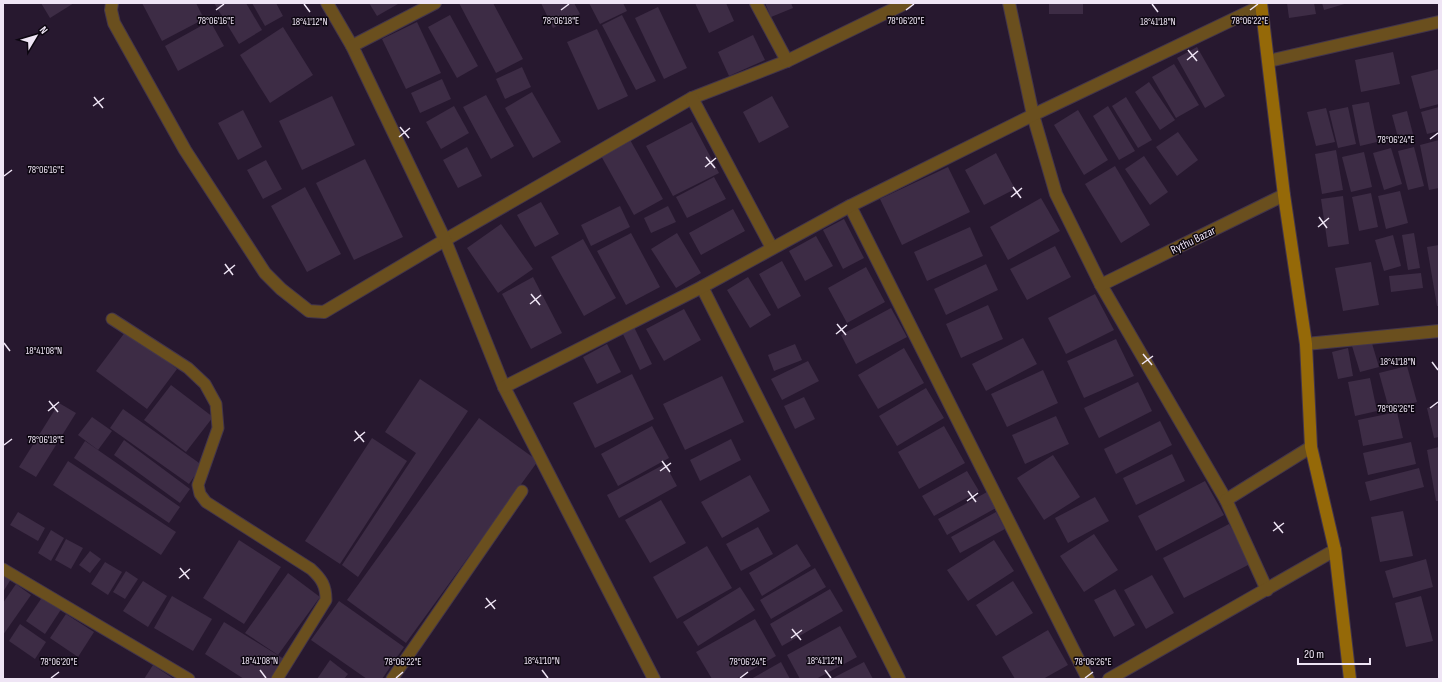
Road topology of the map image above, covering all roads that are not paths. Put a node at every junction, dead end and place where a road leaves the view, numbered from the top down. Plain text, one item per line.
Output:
1 (112, 3) edge
2 (327, 3) edge
3 (435, 3) edge
4 (756, 3) edge
5 (906, 3) edge
6 (1010, 3) edge
7 (1261, 5) edge
8 (1439, 22) edge
9 (352, 46) junction
10 (787, 61) junction
11 (1268, 61) junction
12 (692, 98) junction
13 (1033, 115) junction
14 (1284, 196) junction
15 (850, 206) junction
16 (445, 240) junction
17 (772, 248) junction
18 (1101, 285) junction
19 (702, 287) junction
20 (112, 319) dead end
21 (1439, 331) edge
22 (1306, 344) junction
23 (504, 387) junction
24 (1311, 446) junction
25 (522, 491) dead end
26 (1226, 500) junction
27 (1335, 550) junction
28 (3, 569) edge
29 (1267, 590) junction
30 (189, 679) edge
31 (277, 679) edge
32 (392, 679) edge
33 (654, 679) edge
34 (899, 679) edge
35 (1088, 679) edge
36 (1109, 679) edge
37 (1350, 679) edge

1 - 16 street
2 - 9 street
3 - 9 street
4 - 10 street
5 - 10 street
6 - 13 street
7 - 11 main road
7 - 13 street
8 - 11 street
9 - 16 street
10 - 12 street
11 - 14 main road
12 - 16 street
12 - 17 street
13 - 15 street
13 - 18 street
14 - 18 street, Rythu Bazar
14 - 22 main road
15 - 17 street
15 - 35 street
16 - 23 street
17 - 19 street
18 - 26 street
19 - 23 street
19 - 34 street
20 - 31 lane
21 - 22 street
22 - 24 main road
23 - 33 street
24 - 26 street
24 - 27 main road
25 - 32 lane
26 - 29 street
27 - 29 street
27 - 37 main road
28 - 30 lane
29 - 36 street

